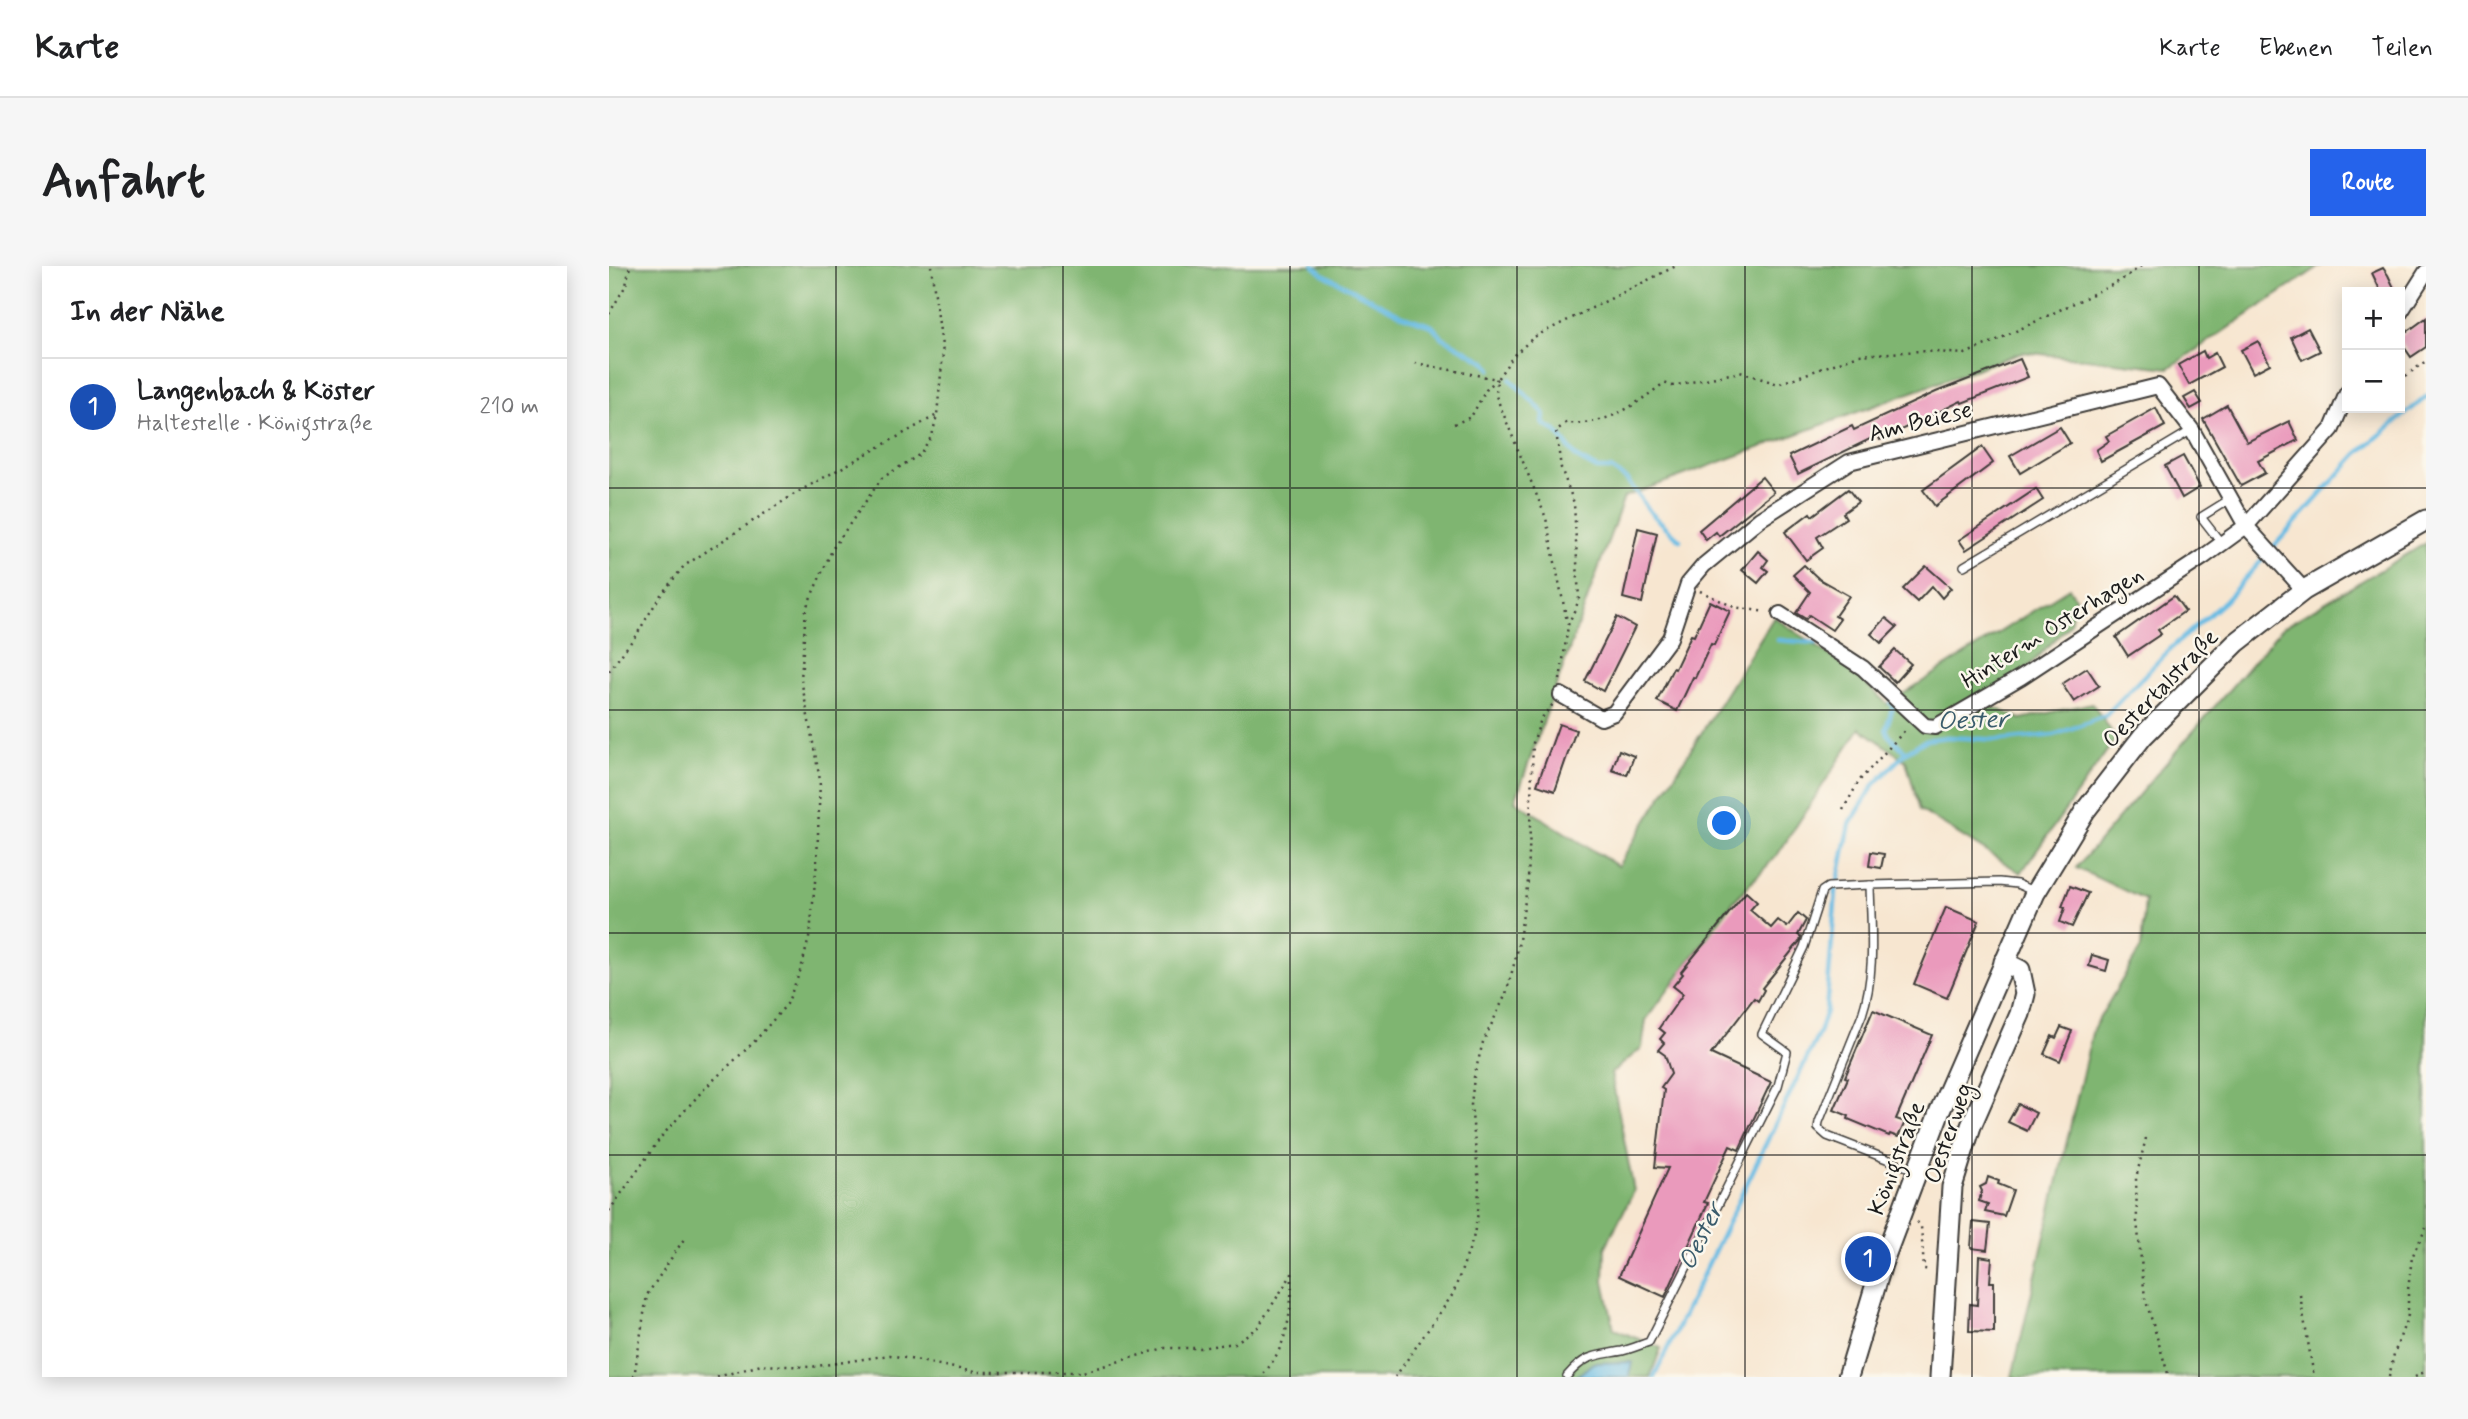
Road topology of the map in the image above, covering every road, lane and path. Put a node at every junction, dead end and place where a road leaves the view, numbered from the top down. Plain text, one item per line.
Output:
1 (630, 266) edge
2 (931, 266) edge
3 (1677, 266) edge
4 (2141, 266) edge
5 (2426, 272) edge
6 (2405, 305) edge
7 (609, 314) edge
8 (2426, 361) edge
9 (1415, 363) dead end
10 (2405, 376) edge
11 (1497, 379) junction
12 (2342, 405) edge
13 (937, 415) junction
14 (1454, 424) dead end
15 (2192, 430) junction
16 (2231, 499) junction
17 (2426, 520) edge
18 (2251, 530) junction
19 (2222, 544) junction
20 (1964, 566) dead end
21 (1688, 584) junction
22 (2304, 590) junction
23 (1780, 614) joint
24 (1567, 626) junction
25 (609, 671) edge
26 (1561, 695) junction
27 (1898, 737) dead end
28 (1843, 810) dead end
29 (1870, 885) junction
30 (2035, 893) junction
31 (2004, 962) junction
32 (2147, 1138) dead end
33 (1916, 1170) junction
34 (609, 1211) edge
35 (1901, 1216) junction
36 (2426, 1228) edge
37 (686, 1236) dead end
38 (1924, 1269) dead end
39 (2300, 1295) dead end
40 (2426, 1371) edge
41 (1567, 1376) edge
42 (635, 1377) edge
43 (717, 1377) edge
44 (1261, 1377) edge
45 (1395, 1377) edge
46 (1848, 1377) edge
47 (1940, 1377) edge
48 (2169, 1377) edge
49 (2314, 1377) edge
50 (2389, 1377) edge
51 (2415, 1377) edge

1 - 7 path
2 - 13 path
3 - 11 path
4 - 24 path
5 - 6 street
8 - 10 path
9 - 11 path
11 - 14 path
11 - 24 path
12 - 18 street, Hinterm Osterhagen
13 - 25 path
13 - 34 path
15 - 16 street, Am Beiese
15 - 20 lane
15 - 21 street, Am Beiese
16 - 18 street, Am Beiese
16 - 19 lane
17 - 22 main road, Oestertalstraße
18 - 19 street, Hinterm Osterhagen
18 - 22 street, Am Beiese
19 - 23 street, Hinterm Osterhagen
21 - 23 path
21 - 26 street, Am Beiese
22 - 30 main road, Oestertalstraße
24 - 26 path
26 - 45 path
27 - 28 path
29 - 30 lane
29 - 33 lane
29 - 41 lane
30 - 31 main road, Oestertalstraße
31 - 33 main road, Königstraße
31 - 47 main road, Oesterweg
32 - 48 path
33 - 35 main road, Königstraße
35 - 38 path
35 - 46 main road, Königstraße
36 - 50 path
37 - 42 path
39 - 49 path
40 - 51 path
43 - 44 path

